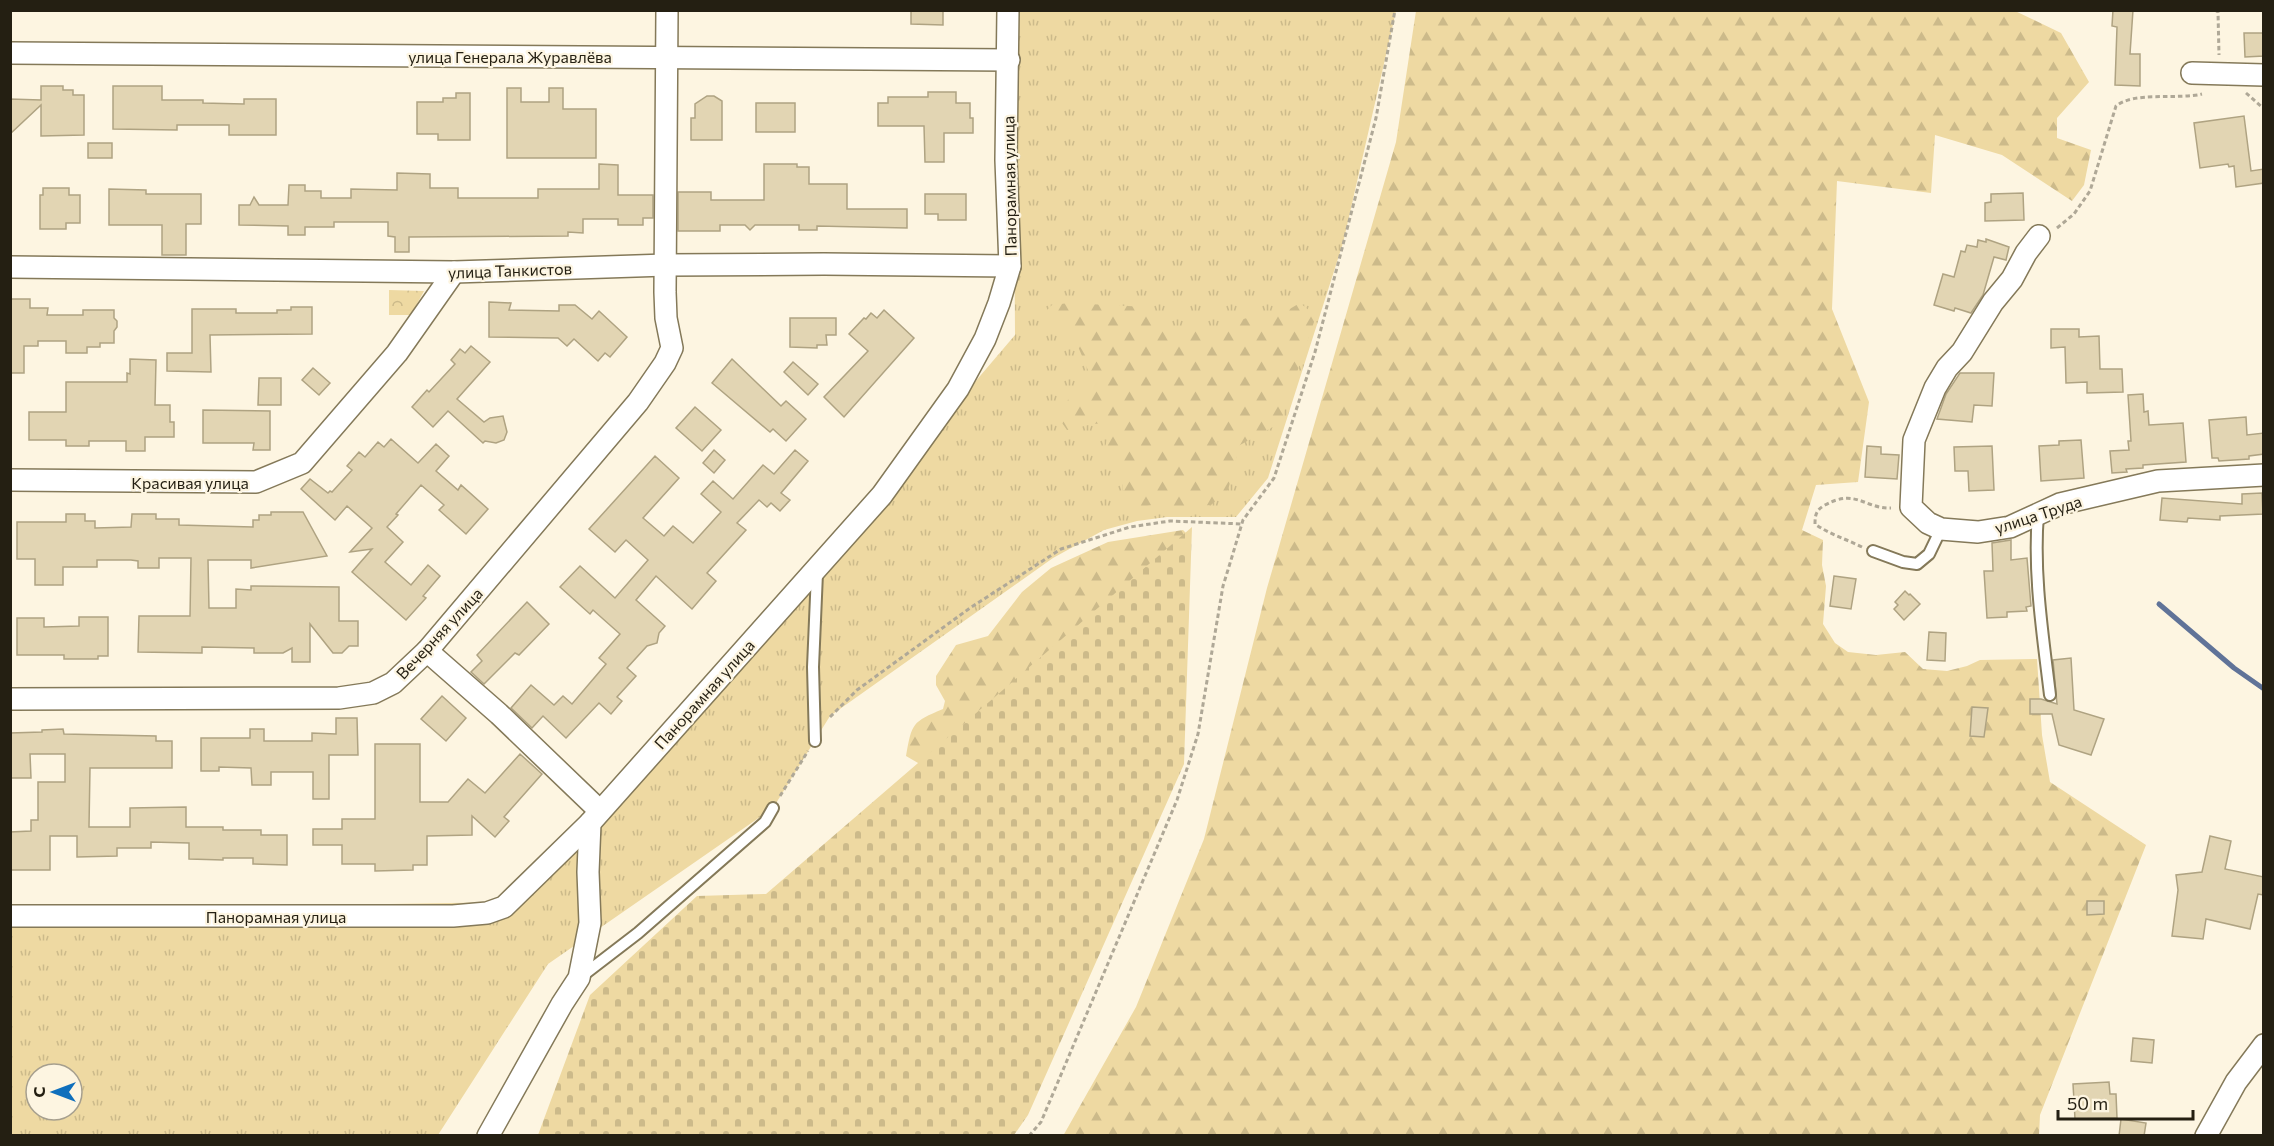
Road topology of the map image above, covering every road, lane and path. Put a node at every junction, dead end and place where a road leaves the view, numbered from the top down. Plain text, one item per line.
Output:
1 (667, 10) edge
2 (1008, 10) edge
3 (1395, 10) edge
4 (2215, 10) edge
5 (10, 53) edge
6 (667, 57) junction
7 (1009, 60) junction
8 (2192, 73) dead end
9 (2222, 74) junction
10 (2264, 75) edge
11 (2243, 90) dead end
12 (2208, 92) dead end
13 (2264, 109) edge
14 (2039, 236) joint
15 (666, 265) junction
16 (1010, 266) junction
17 (10, 267) edge
18 (454, 272) junction
19 (2264, 475) edge
20 (10, 480) edge
21 (1911, 507) junction
22 (2038, 514) junction
23 (1242, 524) junction
24 (1941, 529) junction
25 (1873, 550) joint
26 (818, 566) junction
27 (427, 651) junction
28 (2050, 695) dead end
29 (10, 699) edge
30 (815, 741) junction
31 (772, 808) joint
32 (595, 817) junction
33 (10, 916) edge
34 (579, 978) junction
35 (2264, 1045) edge
36 (488, 1136) edge
37 (1029, 1136) edge
38 (2206, 1136) edge

1 - 6 street, Вечерняя улица
2 - 7 street, Панорамная улица
3 - 23 path
4 - 9 path
5 - 6 street, улица Генерала Журавлёва
6 - 7 street, улица Генерала Журавлёва
6 - 15 street, Вечерняя улица
7 - 16 street, Панорамная улица
8 - 9 street
9 - 10 street
11 - 13 path
12 - 14 path
14 - 21 street
15 - 16 street, улица Танкистов
15 - 18 street, улица Танкистов
15 - 27 street, Вечерняя улица
16 - 26 street, Панорамная улица
17 - 18 street, улица Танкистов
18 - 20 street, Красивая улица
19 - 22 street, улица Труда
21 - 24 street, улица Труда
21 - 25 path
22 - 24 street, улица Труда
22 - 28 lane
23 - 30 path
23 - 37 path
24 - 25 lane
26 - 30 lane
26 - 32 street, Панорамная улица
27 - 29 street, Вечерняя улица
27 - 32 street
30 - 31 path
31 - 34 lane
32 - 33 street, Панорамная улица
32 - 34 street
34 - 36 street
35 - 38 street

